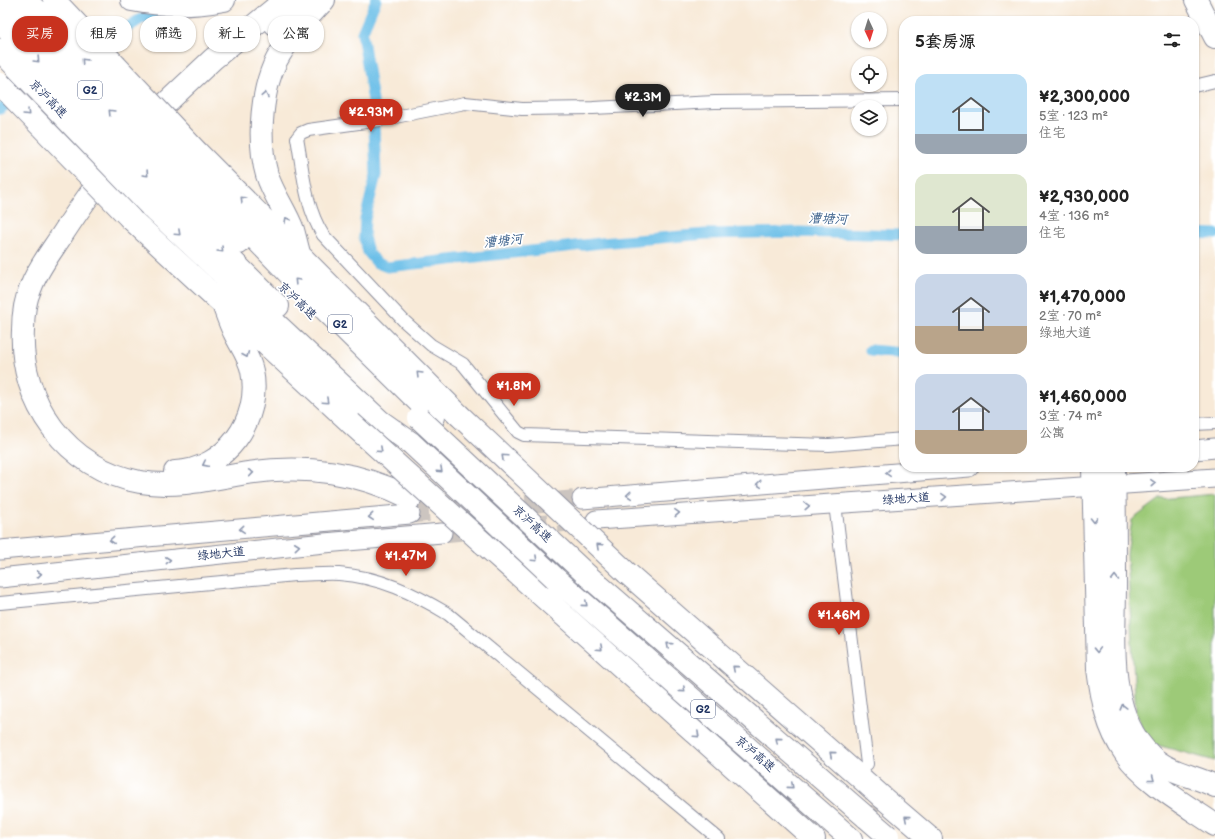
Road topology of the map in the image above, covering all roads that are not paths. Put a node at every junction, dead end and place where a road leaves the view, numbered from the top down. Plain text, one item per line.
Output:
1 (3, 0) edge
2 (26, 0) edge
3 (54, 0) edge
4 (132, 0) edge
5 (224, 0) edge
6 (285, 0) edge
7 (309, 0) edge
8 (324, 0) edge
9 (1196, 0) edge
10 (1201, 0) edge
11 (0, 22) edge
12 (1215, 33) edge
13 (1215, 37) edge
14 (0, 50) edge
15 (1215, 81) edge
16 (0, 84) edge
17 (1199, 85) edge
18 (899, 100) edge
19 (175, 180) junction
20 (300, 256) junction
21 (224, 307) junction
22 (1199, 424) edge
23 (1215, 424) edge
24 (899, 439) edge
25 (1215, 448) edge
26 (1199, 450) edge
27 (909, 472) edge
28 (1104, 476) edge
29 (1215, 478) edge
30 (582, 499) tunnel mouth
31 (835, 504) junction
32 (410, 514) tunnel mouth
33 (596, 520) tunnel mouth
34 (442, 533) tunnel mouth
35 (484, 543) junction
36 (0, 550) edge
37 (0, 578) edge
38 (0, 603) edge
39 (864, 772) junction
40 (1215, 786) edge
41 (1215, 825) edge
42 (889, 838) edge
43 (719, 839) edge
44 (814, 839) edge
45 (851, 839) edge
46 (931, 839) edge

19 -> 1 highway, 京沪高速 / G2, bridge
19 -> 2 highway, 京沪高速 / G2, bridge
3 - 19 highway, bridge
4 - 5 highway
6 -> 35 highway, bridge
21 -> 7 highway
20 -> 8 highway
9 - 13 highway
10 - 12 highway
11 -> 19 highway, 京沪高速 / G2, bridge
14 - 19 highway, 京沪高速 / G2, bridge
15 - 17 street
16 -> 21 highway, bridge
18 - 24 street
20 -> 19 highway
42 -> 19 highway, 京沪高速 / G2, bridge
19 -> 45 highway, 京沪高速 / G2, bridge
39 -> 20 highway, bridge
21 -> 35 highway, bridge
22 - 23 street
25 - 26 main road
27 -> 30 main road
28 -> 29 main road, 绿地大道
31 -> 28 main road, 绿地大道
40 -> 28 highway
28 -> 41 highway
33 -> 31 main road, 绿地大道
31 - 39 street
32 -> 36 main road, 绿地大道
37 -> 34 main road, 绿地大道
35 -> 44 highway
38 - 43 street
46 -> 39 highway, bridge

